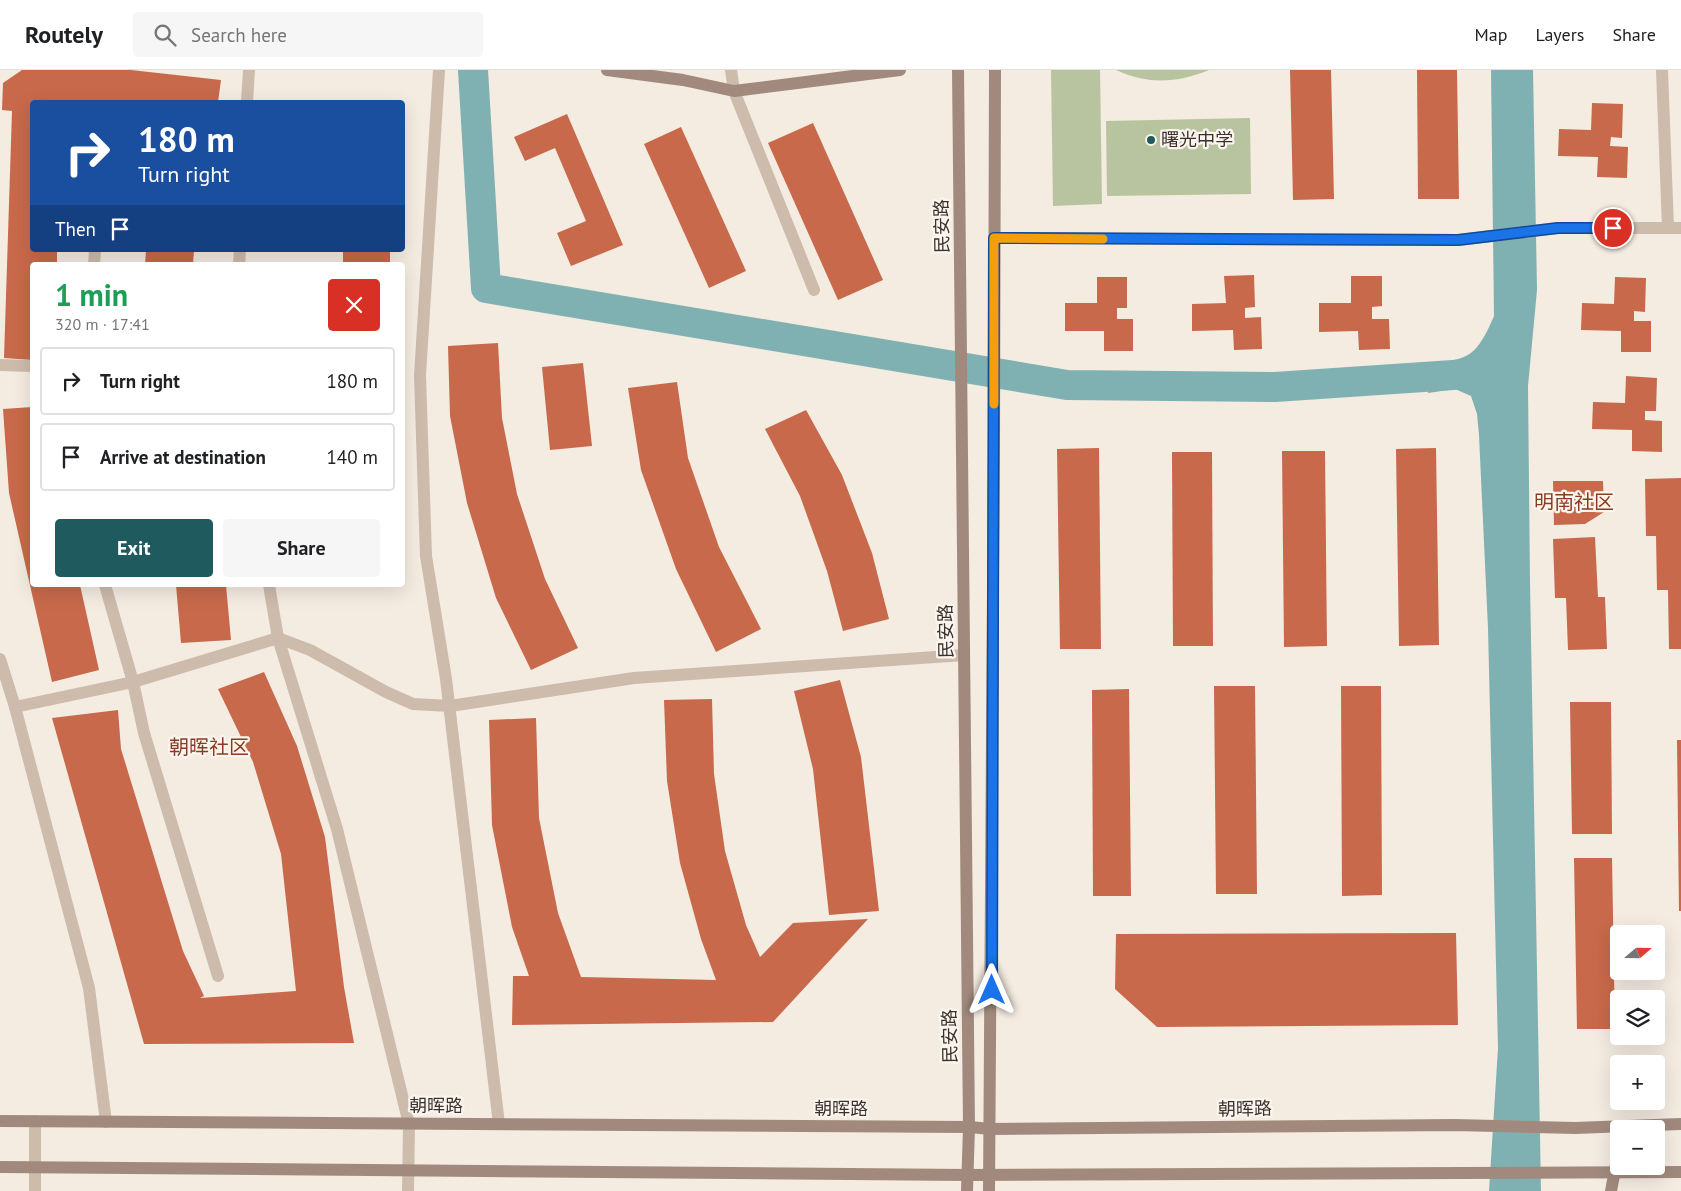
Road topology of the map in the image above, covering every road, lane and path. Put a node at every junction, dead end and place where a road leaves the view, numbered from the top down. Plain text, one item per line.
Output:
1 (249, 70) edge
2 (439, 70) edge
3 (606, 70) edge
4 (731, 70) edge
5 (900, 70) edge
6 (958, 70) edge
7 (994, 70) edge
8 (1662, 70) edge
9 (734, 92) junction
10 (247, 100) edge
11 (1675, 228) edge
12 (994, 238) junction
13 (814, 290) dead end
14 (0, 365) edge
15 (30, 366) edge
16 (106, 587) edge
17 (270, 587) edge
18 (278, 638) junction
19 (964, 655) junction
20 (0, 659) edge
21 (132, 682) junction
22 (450, 706) junction
23 (15, 707) junction
24 (218, 976) dead end
25 (0, 1121) edge
26 (35, 1121) junction
27 (106, 1122) junction
28 (409, 1124) junction
29 (500, 1124) junction
30 (1681, 1124) edge
31 (1665, 1125) edge
32 (969, 1127) junction
33 (1610, 1128) edge
34 (991, 1129) junction
35 (0, 1166) edge
36 (35, 1167) junction
37 (409, 1171) junction
38 (1665, 1172) edge
39 (1681, 1172) edge
40 (1610, 1173) edge
41 (989, 1174) junction
42 (967, 1175) junction
43 (1614, 1175) edge
44 (35, 1191) edge
45 (408, 1191) edge
46 (967, 1191) edge
47 (989, 1191) edge
48 (1611, 1191) edge

1 - 10 street
2 - 22 street
3 - 9 main road
4 - 9 street
5 - 9 main road
6 - 19 main road, 民安路
7 - 12 main road
8 - 11 street
9 - 13 street
11 - 12 street
12 - 34 main road
14 - 15 street
16 - 21 street
17 - 18 street
18 - 21 street
18 - 22 street
18 - 28 street
19 - 22 street
19 - 32 main road, 民安路
20 - 23 street
21 - 23 street
21 - 24 street
22 - 29 street
23 - 27 street
25 - 26 main road, 朝晖路
26 - 27 main road, 朝晖路
26 - 36 street
27 - 28 main road, 朝晖路
28 - 29 main road, 朝晖路
28 - 37 street
29 - 32 main road, 朝晖路
30 - 31 main road, 朝晖路
32 - 34 main road, 朝晖路
32 - 42 main road, 民安路
33 - 34 main road, 朝晖路
34 - 41 main road
35 - 36 main road
36 - 37 main road
36 - 44 street
37 - 42 main road
37 - 45 street
38 - 39 main road
40 - 41 main road
41 - 42 main road
41 - 47 main road
42 - 46 main road, 民安路
43 - 48 main road

